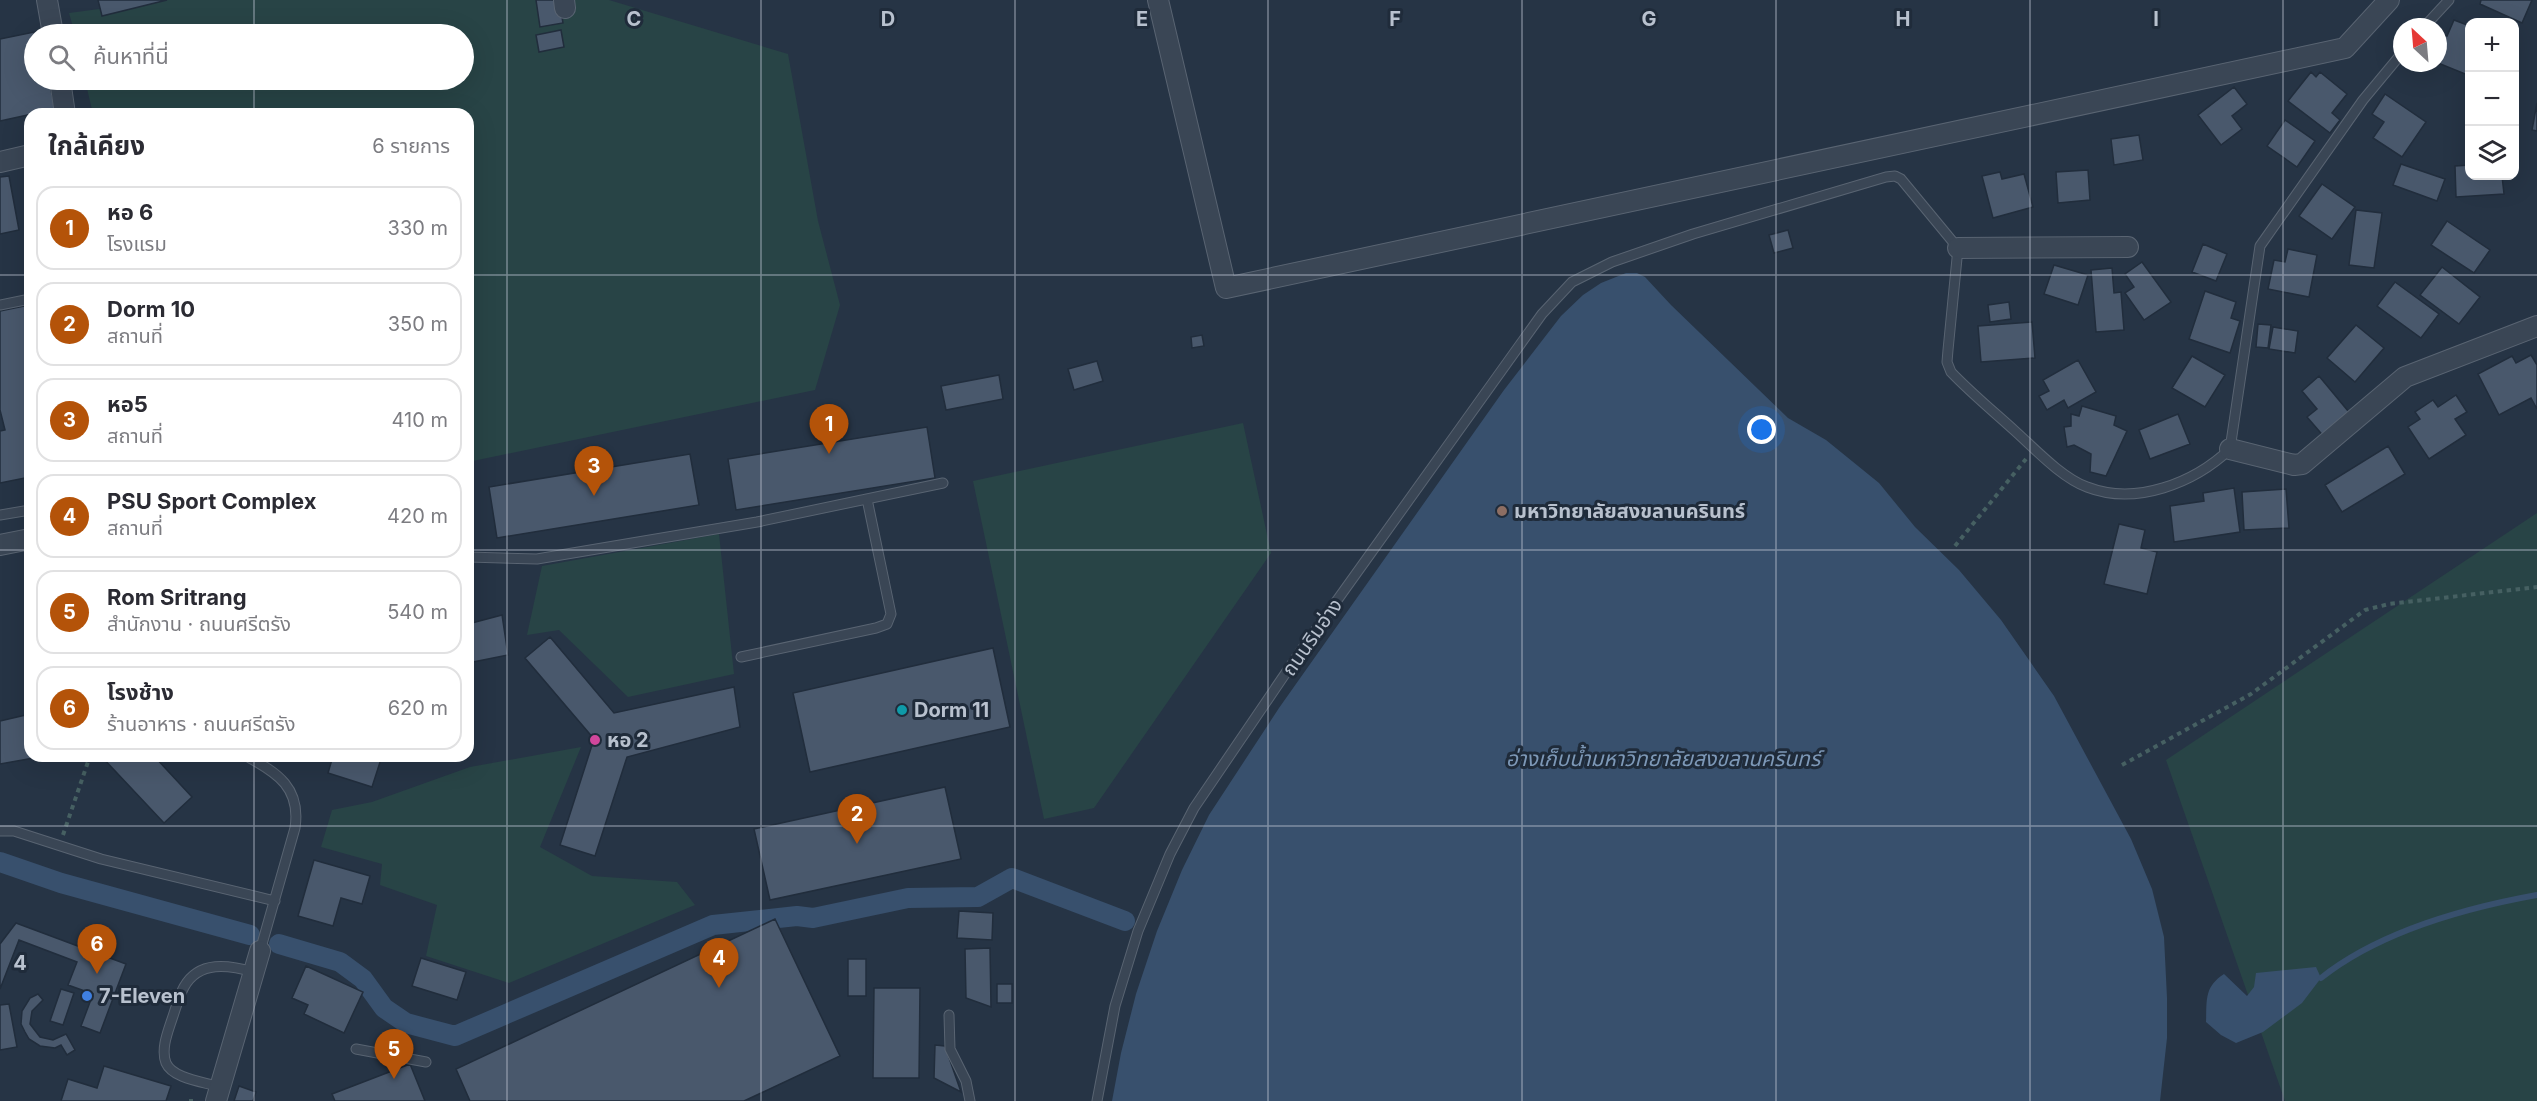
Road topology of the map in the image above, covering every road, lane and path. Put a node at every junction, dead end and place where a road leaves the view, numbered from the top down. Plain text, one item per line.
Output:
1 (47, 0) edge
2 (1158, 0) edge
3 (2389, 0) edge
4 (2449, 0) edge
5 (2432, 18) edge
6 (51, 24) edge
7 (2393, 64) edge
8 (61, 90) edge
9 (64, 108) edge
10 (24, 156) edge
11 (0, 162) edge
12 (2128, 247) dead end
13 (1958, 248) junction
14 (24, 300) edge
15 (0, 305) edge
16 (2537, 326) edge
17 (2034, 449) junction
18 (2230, 449) junction
19 (943, 483) dead end
20 (867, 499) junction
21 (24, 511) edge
22 (0, 515) edge
23 (24, 540) edge
24 (0, 545) edge
25 (1955, 546) dead end
26 (474, 557) edge
27 (2537, 587) edge
28 (741, 657) dead end
29 (88, 762) edge
30 (258, 762) edge
31 (2122, 765) dead end
32 (0, 831) edge
33 (59, 846) junction
34 (275, 901) junction
35 (260, 951) joint
36 (254, 972) junction
37 (949, 1016) dead end
38 (356, 1049) dead end
39 (426, 1062) dead end
40 (218, 1094) edge
41 (970, 1101) edge
42 (1097, 1101) edge

1 - 6 street
2 - 3 street
4 - 5 lane
7 - 18 lane
8 - 9 street
10 - 11 street
12 - 13 street
13 - 17 lane
13 - 42 lane, ถนนริมอ่าง
14 - 15 lane
16 - 18 street
17 - 18 lane
17 - 25 path
19 - 20 lane
20 - 26 lane
20 - 28 lane
21 - 22 lane
23 - 24 street
27 - 31 path
29 - 33 path
30 - 34 lane
32 - 33 lane
33 - 34 lane
34 - 35 lane
35 - 36 street
36 - 40 street
36 - 40 lane
37 - 41 lane
38 - 39 lane

